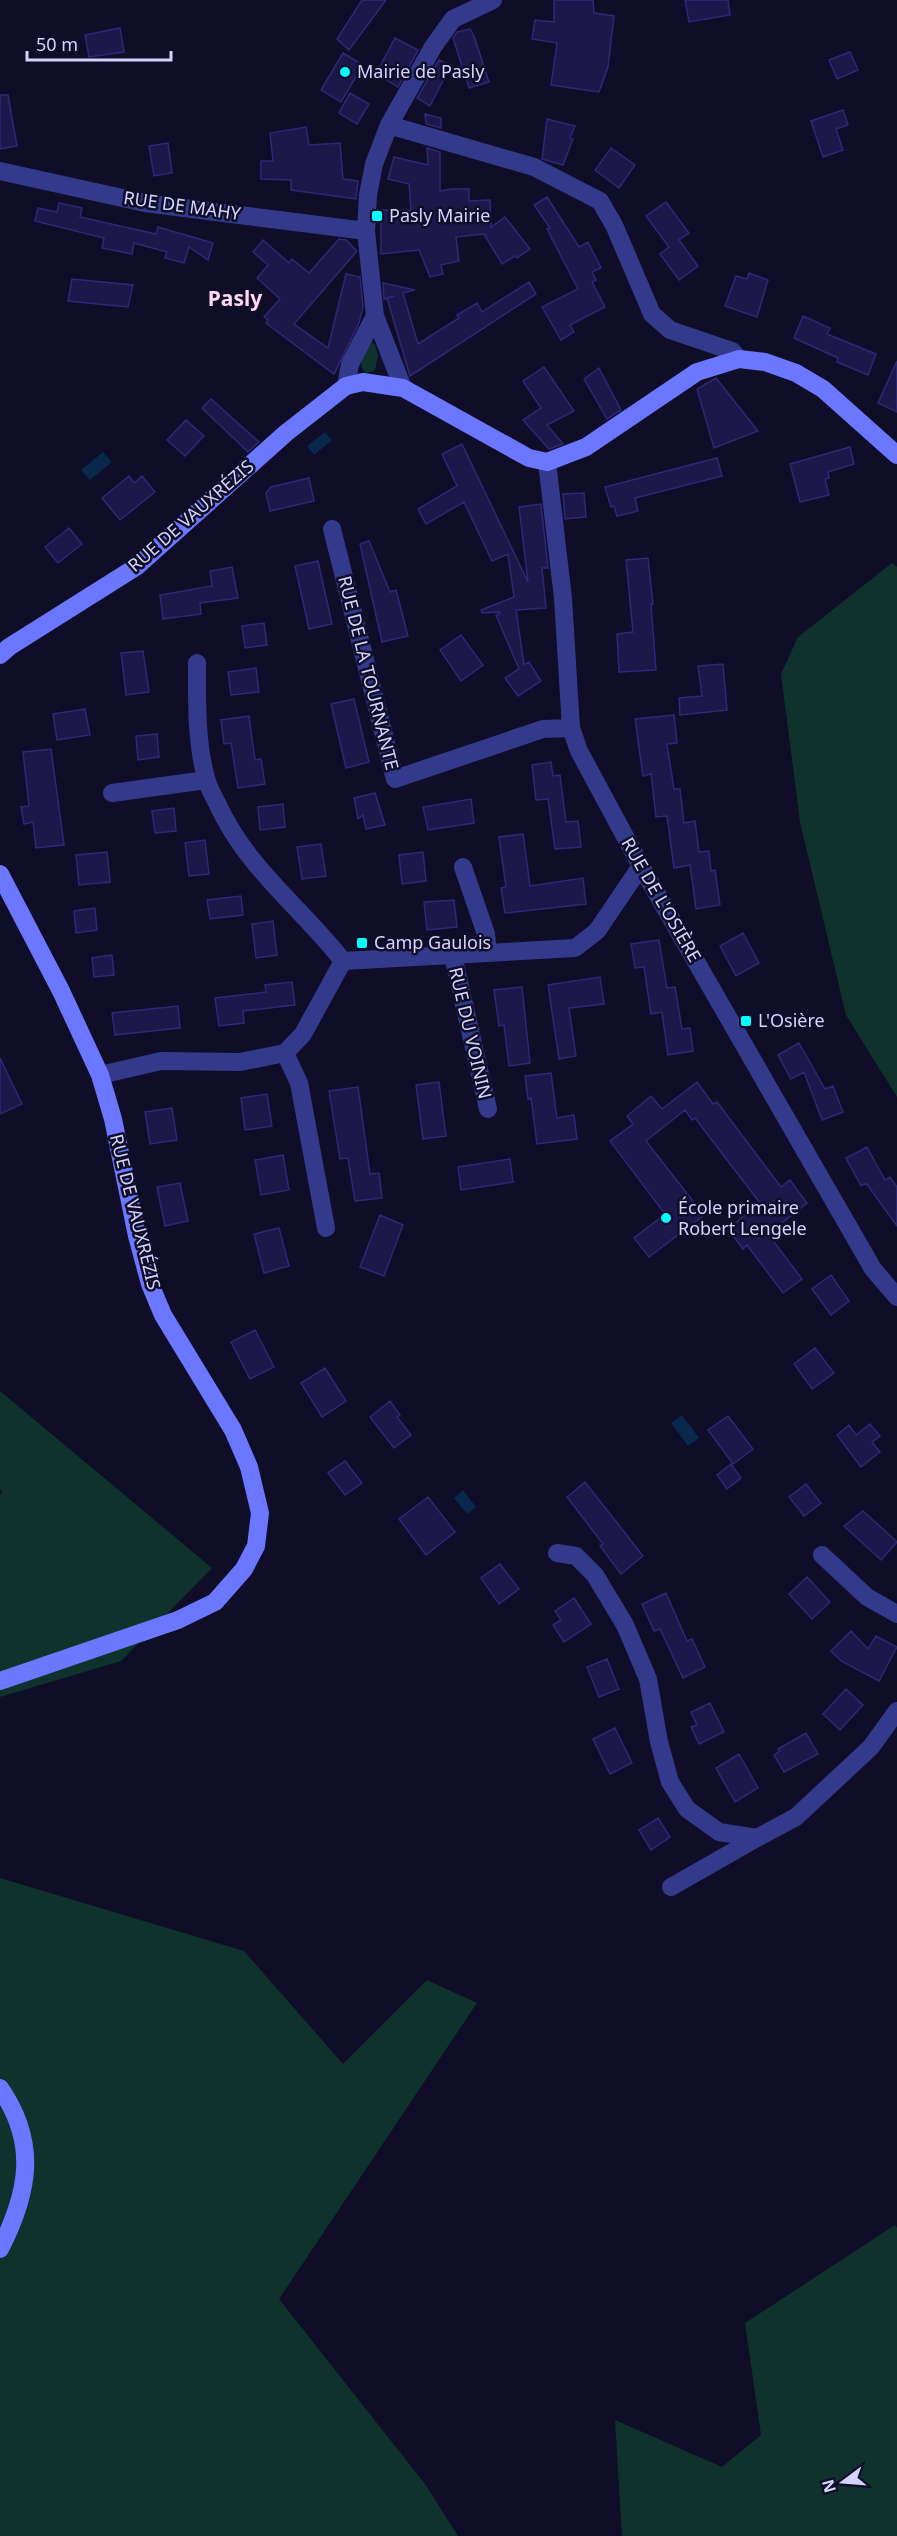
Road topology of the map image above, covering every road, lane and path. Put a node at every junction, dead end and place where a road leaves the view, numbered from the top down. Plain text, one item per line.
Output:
1 (493, 0) edge
2 (389, 125) junction
3 (0, 171) edge
4 (366, 231) junction
5 (375, 316) junction
6 (739, 358) junction
7 (345, 386) junction
8 (403, 388) junction
9 (897, 455) edge
10 (547, 462) junction
11 (332, 528) dead end
12 (0, 655) edge
13 (197, 663) dead end
14 (571, 728) junction
15 (206, 780) junction
16 (112, 793) dead end
17 (641, 866) junction
18 (463, 867) dead end
19 (0, 874) edge
20 (488, 953) junction
21 (453, 956) junction
22 (343, 961) junction
23 (285, 1053) junction
24 (100, 1075) junction
25 (488, 1110) dead end
26 (326, 1228) dead end
27 (897, 1297) edge
28 (557, 1553) dead end
29 (822, 1555) dead end
30 (897, 1614) edge
31 (0, 1681) edge
32 (897, 1711) edge
33 (757, 1838) junction
34 (671, 1887) dead end
35 (0, 2088) edge
36 (0, 2249) edge

1 - 2 street
2 - 4 street
2 - 6 street
3 - 4 street, RUE DE MAHY
4 - 5 street
5 - 7 street
5 - 8 street
6 - 9 street
6 - 10 street
7 - 8 street
7 - 12 street, RUE DE VAUXRÉZIS
8 - 10 street
10 - 14 street, RUE DE L'OSIÈRE
11 - 14 street, RUE DE LA TOURNANTE
13 - 15 street
14 - 17 street, RUE DE L'OSIÈRE
15 - 16 street
15 - 22 street
17 - 20 street
17 - 27 street, RUE DE L'OSIÈRE
18 - 20 street
19 - 24 street, RUE DE VAUXRÉZIS
20 - 21 street
21 - 22 street
21 - 25 street, RUE DU VOININ
22 - 23 street
23 - 24 street
23 - 26 street
24 - 31 street, RUE DE VAUXRÉZIS
28 - 33 street
29 - 30 street
32 - 33 street
33 - 34 street
35 - 36 street

